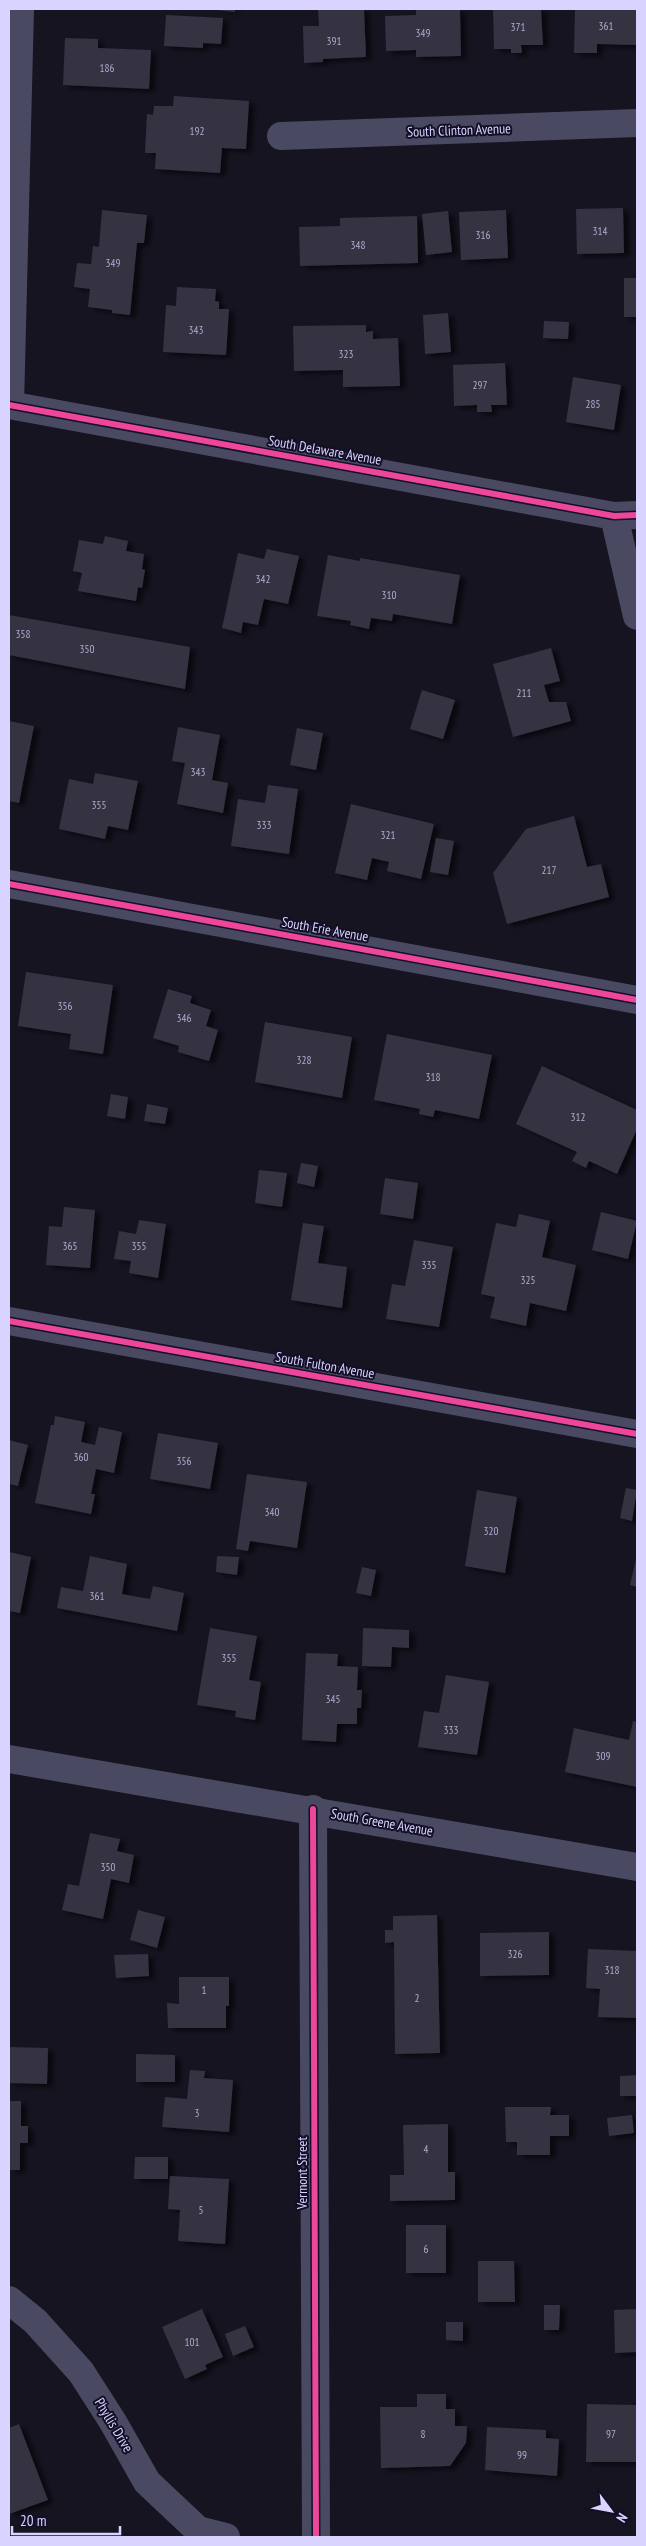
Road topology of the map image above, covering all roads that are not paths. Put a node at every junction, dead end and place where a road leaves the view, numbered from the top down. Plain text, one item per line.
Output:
1 (20, 9) edge
2 (637, 124) edge
3 (280, 136) dead end
4 (10, 405) edge
5 (626, 515) edge
6 (637, 616) edge
7 (9, 884) edge
8 (637, 1000) edge
9 (9, 1321) edge
10 (637, 1434) edge
11 (9, 1759) edge
12 (313, 1810) junction
13 (637, 1867) edge
14 (9, 2300) edge
15 (226, 2537) edge
16 (316, 2537) edge

1 - 4 street
2 - 3 street, South Clinton Avenue
4 - 5 street, South Delaware Avenue
5 - 6 street
7 - 8 street, South Erie Avenue
9 - 10 street, South Fulton Avenue
11 - 12 street, South Greene Avenue
12 - 13 street, South Greene Avenue
12 - 16 street, Vermont Street
14 - 15 street, Phyllis Drive

